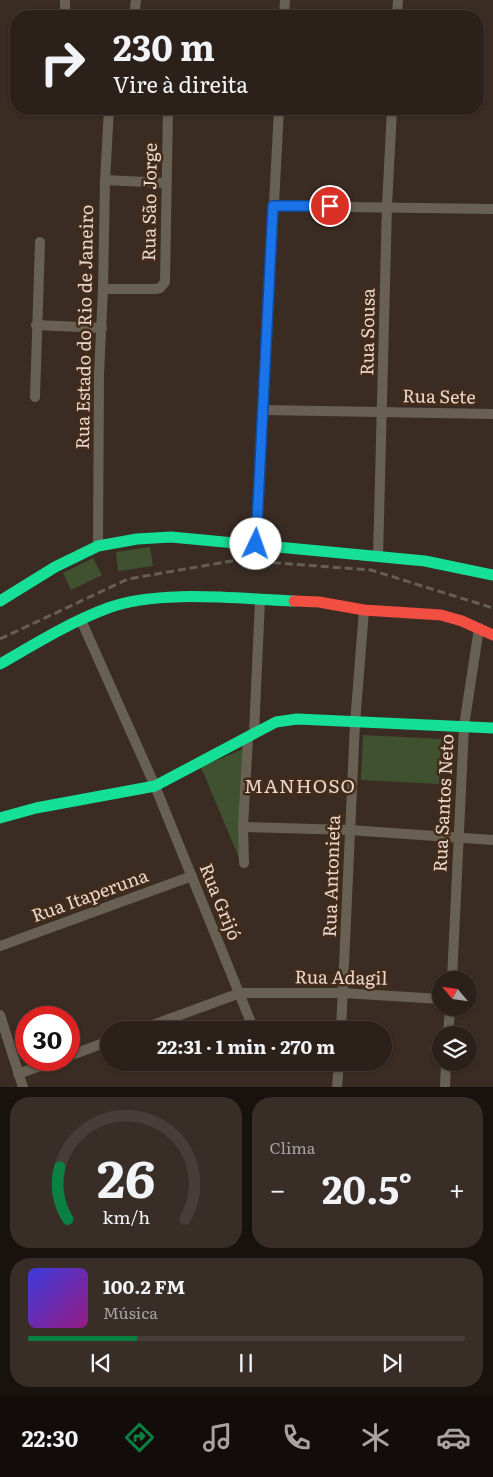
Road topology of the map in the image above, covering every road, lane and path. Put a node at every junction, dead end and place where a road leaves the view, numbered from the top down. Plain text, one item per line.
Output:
1 (109, 115) edge
2 (168, 115) edge
3 (279, 115) edge
4 (392, 115) edge
5 (105, 180) junction
6 (166, 183) junction
7 (273, 206) junction
8 (388, 206) junction
9 (493, 209) edge
10 (40, 242) dead end
11 (103, 289) junction
12 (36, 325) junction
13 (102, 328) junction
14 (35, 397) dead end
15 (263, 410) junction
16 (382, 412) junction
17 (493, 414) edge
18 (256, 544) junction
19 (98, 546) junction
20 (378, 556) junction
21 (493, 575) edge
22 (260, 600) junction
23 (0, 601) edge
24 (364, 610) junction
25 (81, 620) junction
26 (479, 628) junction
27 (493, 635) edge
28 (0, 664) edge
29 (355, 723) junction
30 (464, 726) junction
31 (493, 728) edge
32 (251, 736) junction
33 (155, 786) junction
34 (0, 818) edge
35 (243, 827) junction
36 (349, 830) junction
37 (458, 837) junction
38 (493, 840) edge
39 (244, 863) dead end
40 (192, 876) junction
41 (0, 946) edge
42 (452, 971) edge
43 (240, 993) junction
44 (343, 993) junction
45 (432, 998) edge
46 (0, 1015) edge
47 (164, 1021) edge
48 (251, 1021) edge
49 (341, 1021) edge
50 (100, 1044) edge
51 (80, 1052) edge
52 (26, 1071) edge
53 (338, 1071) edge
54 (446, 1071) edge
55 (18, 1074) junction
56 (23, 1087) edge
57 (337, 1087) edge
58 (445, 1087) edge

1 - 5 street, Rua Estado do Rio de Janeiro
2 - 6 street, Rua São Jorge
3 - 7 street
4 - 8 street, Rua Sousa
5 - 6 street
5 - 11 street, Rua Estado do Rio de Janeiro
6 - 11 street, Rua São Jorge
7 - 8 street
7 - 15 street
8 - 9 street
8 - 16 street, Rua Sousa
10 - 12 street
11 - 13 street, Rua Estado do Rio de Janeiro
12 - 13 street
12 - 14 street
13 - 19 street, Rua Estado do Rio de Janeiro
15 - 16 street, Rua Sete
15 - 18 street
16 - 17 street, Rua Sete
16 - 20 street, Rua Sousa
18 - 19 street
18 - 20 street
19 - 23 street
20 - 21 street
22 - 24 street
22 - 25 street
22 - 32 street
24 - 26 street
24 - 29 street, Rua Antonieta
25 - 28 street
25 - 33 street, Rua Grijó
26 - 27 street
26 - 30 street, Rua Santos Neto
29 - 30 street
29 - 32 street
29 - 36 street, Rua Antonieta
30 - 31 street
30 - 37 street, Rua Santos Neto
32 - 33 street
32 - 35 street
33 - 34 street
33 - 40 street, Rua Grijó
35 - 36 street
35 - 39 street
36 - 37 street
36 - 44 street, Rua Antonieta
37 - 38 street
37 - 42 street, Rua Santos Neto
40 - 41 street, Rua Itaperuna
40 - 43 street, Rua Grijó
43 - 44 street, Rua Adagil
43 - 47 street
43 - 48 street, Rua Grijó
44 - 45 street, Rua Adagil
44 - 49 street, Rua Antonieta
46 - 55 street
50 - 51 street
52 - 55 street
53 - 57 street
54 - 58 street
55 - 56 street

